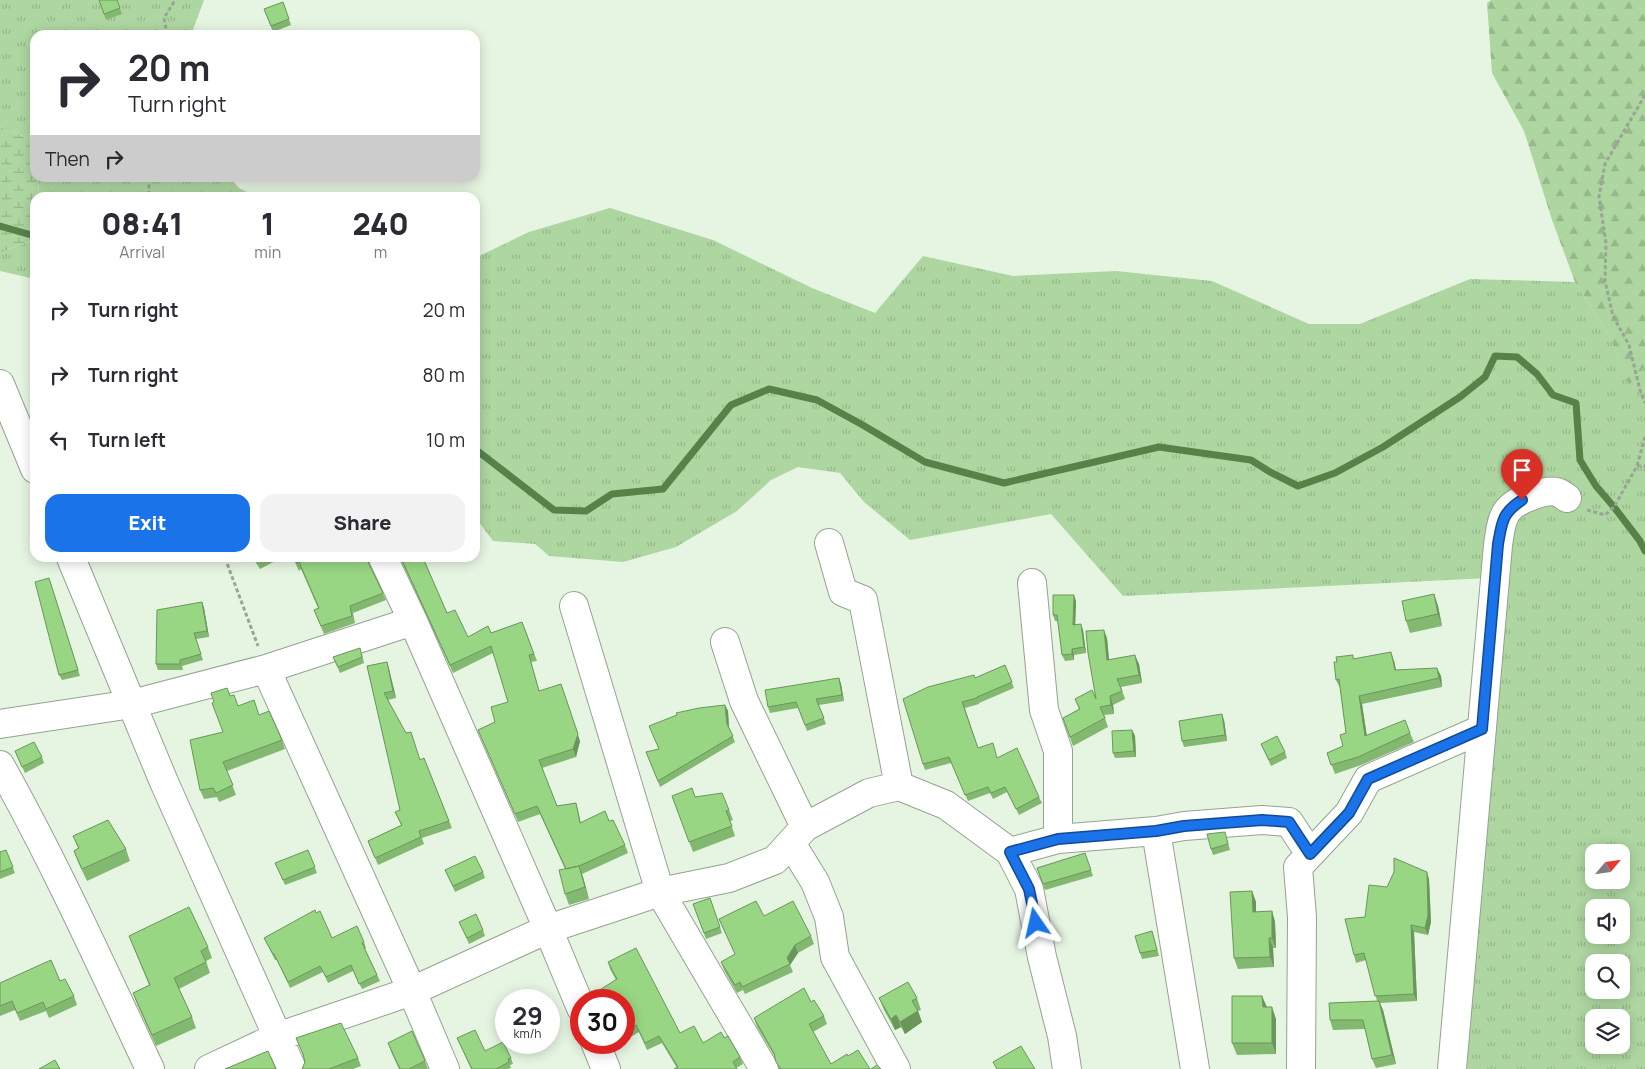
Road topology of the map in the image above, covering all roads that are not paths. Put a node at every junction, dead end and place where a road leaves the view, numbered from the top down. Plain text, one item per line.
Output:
1 (0, 384) edge
2 (30, 457) edge
3 (1568, 498) road end
4 (829, 543) dead end
5 (74, 562) edge
6 (385, 562) edge
7 (1032, 583) dead end
8 (574, 606) dead end
9 (413, 621) junction
10 (725, 642) dead end
11 (266, 670) junction
12 (132, 704) junction
13 (0, 724) edge
14 (1482, 729) junction
15 (0, 765) edge
16 (899, 786) junction
17 (1156, 831) junction
18 (798, 835) junction
19 (1058, 839) junction
20 (1010, 852) junction
21 (1310, 854) junction
22 (660, 892) junction
23 (548, 929) junction
24 (573, 989) edge
25 (412, 991) junction
26 (277, 1037) junction
27 (600, 1054) edge
28 (150, 1069) edge
29 (209, 1069) edge
30 (292, 1069) edge
31 (445, 1069) edge
32 (606, 1069) edge
33 (764, 1069) edge
34 (896, 1069) edge
35 (1067, 1069) edge
36 (1195, 1069) edge
37 (1301, 1069) edge
38 (1452, 1069) edge

1 - 2 street
3 - 14 street
4 - 16 street
5 - 12 street
6 - 9 street
7 - 19 street
8 - 22 street
9 - 11 street
9 - 23 street
10 - 18 street
11 - 12 street
11 - 25 street
12 - 13 street
12 - 26 street
14 - 21 street
14 - 38 street
15 - 28 street
16 - 18 street
16 - 20 street
17 - 19 street
17 - 21 street
17 - 36 street
18 - 22 street
18 - 34 street
19 - 20 street
20 - 35 street
21 - 37 street
22 - 23 street
22 - 33 street
23 - 24 street
23 - 25 street
25 - 26 street
25 - 31 street
26 - 29 street
26 - 30 street
27 - 32 street

